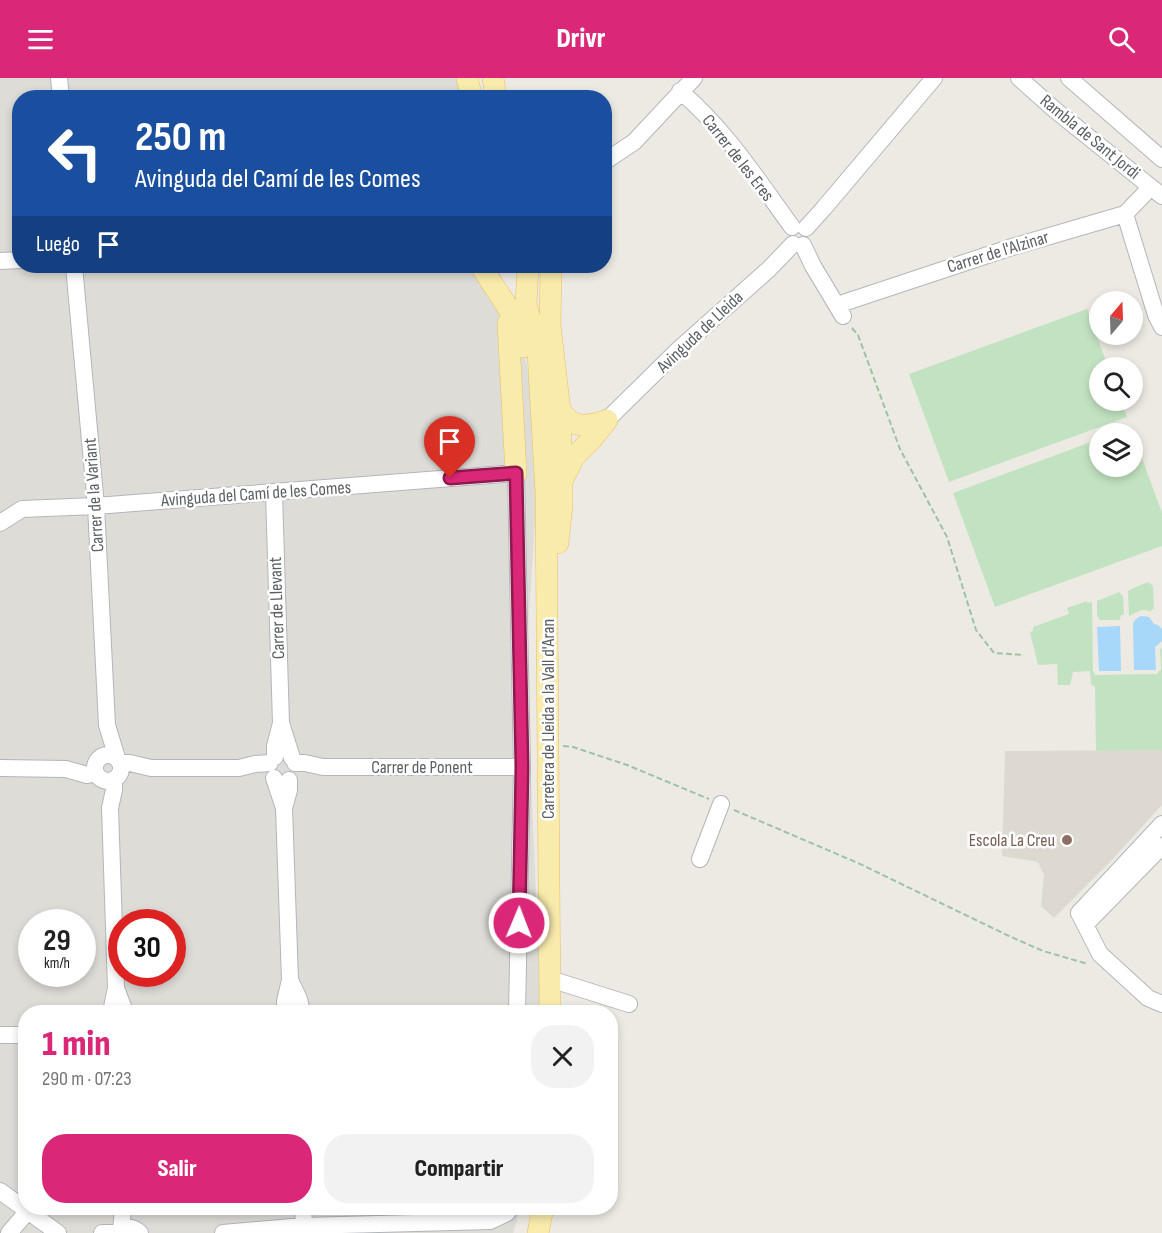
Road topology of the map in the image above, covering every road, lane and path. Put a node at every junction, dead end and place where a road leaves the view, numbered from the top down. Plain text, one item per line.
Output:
1 (694, 78) edge
2 (934, 78) edge
3 (1019, 78) edge
4 (1070, 78) edge
5 (680, 92) junction
6 (612, 157) edge
7 (1162, 159) edge
8 (1156, 191) edge
9 (1125, 214) junction
10 (798, 236) junction
11 (76, 273) edge
12 (486, 273) edge
13 (528, 273) edge
14 (551, 273) edge
15 (507, 305) junction
16 (840, 311) junction
17 (1162, 327) edge
18 (538, 352) junction
19 (560, 411) junction
20 (607, 420) junction
21 (543, 426) junction
22 (516, 473) junction
23 (562, 480) junction
24 (274, 493) junction
25 (96, 506) junction
26 (0, 523) edge
27 (547, 637) junction
28 (1024, 655) dead end
29 (548, 744) junction
30 (522, 767) junction
31 (0, 768) edge
32 (108, 769) junction
33 (282, 769) junction
34 (721, 804) junction
35 (1162, 824) edge
36 (1162, 846) edge
37 (700, 859) dead end
38 (1082, 919) junction
39 (1120, 972) junction
40 (550, 979) junction
41 (290, 980) junction
42 (116, 988) junction
43 (629, 1004) dead end
44 (1162, 1004) edge
45 (112, 1005) edge
46 (122, 1005) edge
47 (285, 1005) edge
48 (299, 1005) edge
49 (517, 1005) edge
50 (550, 1005) edge
51 (0, 1035) edge
52 (18, 1035) edge
53 (0, 1191) edge
54 (18, 1204) edge
55 (25, 1215) edge
56 (33, 1215) edge
57 (125, 1215) edge
58 (130, 1215) edge
59 (303, 1215) edge
60 (503, 1215) edge
61 (542, 1215) edge
62 (304, 1226) junction
63 (131, 1232) edge
64 (9, 1233) edge
65 (58, 1233) edge
66 (102, 1233) edge
67 (223, 1233) edge
68 (538, 1233) edge

1 - 5 street
2 - 10 street, Avinguda de Lleida
3 - 8 street, Rambla de Sant Jordi
4 - 7 street, Rambla de Sant Jordi
5 - 6 street
5 - 10 street, Carrer de les Eres
8 - 9 street
9 - 16 street, Carrer de l'Alzinar
9 - 17 street
10 - 16 street, Carrer de les Eres
10 - 20 street, Avinguda de Lleida
11 - 25 street, Carrer de la Variant
12 - 15 main road
13 - 18 main road
14 - 19 main road
15 - 21 main road
15 - 22 main road
16 - 28 path
18 - 19 main road
18 - 21 main road
19 - 20 main road
19 - 23 main road
20 - 23 main road
21 - 27 main road, Carretera de Lleida a la Vall d'Aran
22 - 24 street, Avinguda del Camí de les Comes
22 - 30 street
23 - 27 main road
24 - 25 street, Avinguda del Camí de les Comes
24 - 33 street, Carrer de Llevant
25 - 26 street, Avinguda del Camí de les Comes
25 - 32 street, Carrer de la Variant
27 - 29 main road, Carretera de Lleida a la Vall d'Aran
29 - 34 path
29 - 40 main road, Carretera de Lleida a la Vall d'Aran
30 - 33 street, Carrer de Ponent
30 - 49 street
31 - 32 street, Carrer de Ponent
32 - 33 street, Carrer de Ponent
32 - 42 street, Carrer de la Variant
33 - 41 street, Carrer de Llevant
34 - 37 street
34 - 39 path
35 - 38 street
36 - 38 street
38 - 39 street
39 - 44 street
40 - 43 street
40 - 50 main road, Carretera de Lleida a la Vall d'Aran
41 - 47 street, Carrer de Llevant
41 - 48 street, Carrer de Llevant
42 - 45 street, Carrer de la Variant
42 - 46 street, Carrer de la Variant
51 - 52 street
53 - 54 street
55 - 64 street
56 - 65 street
57 - 63 street
58 - 63 street
59 - 62 street
60 - 62 street
61 - 68 main road
62 - 67 street
63 - 66 street

